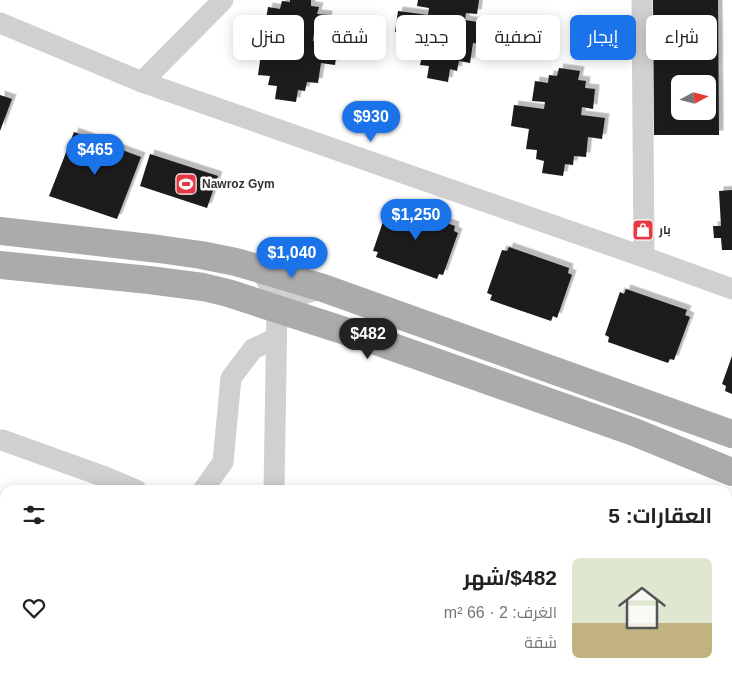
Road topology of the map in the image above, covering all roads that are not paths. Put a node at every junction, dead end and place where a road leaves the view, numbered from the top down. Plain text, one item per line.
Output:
1 (224, 0) edge
2 (642, 0) edge
3 (0, 23) edge
4 (142, 82) junction
5 (0, 231) edge
6 (644, 257) junction
7 (0, 265) edge
8 (248, 266) junction
9 (732, 290) edge
10 (332, 291) junction
11 (228, 293) junction
12 (276, 308) junction
13 (328, 324) junction
14 (276, 338) junction
15 (732, 434) edge
16 (2, 440) dead end
17 (732, 472) edge
18 (124, 485) edge
19 (207, 485) edge
20 (274, 485) edge

1 - 4 street
2 - 6 street
3 - 4 street
4 - 6 street
5 - 8 main road
6 - 9 street
7 - 11 main road
8 - 10 main road
8 - 11 main road
8 - 12 street
10 - 12 street
10 - 13 main road
10 - 15 main road
11 - 12 main road
12 - 13 main road
12 - 14 street
13 - 17 main road
14 - 19 street
14 - 20 street
16 - 18 street

